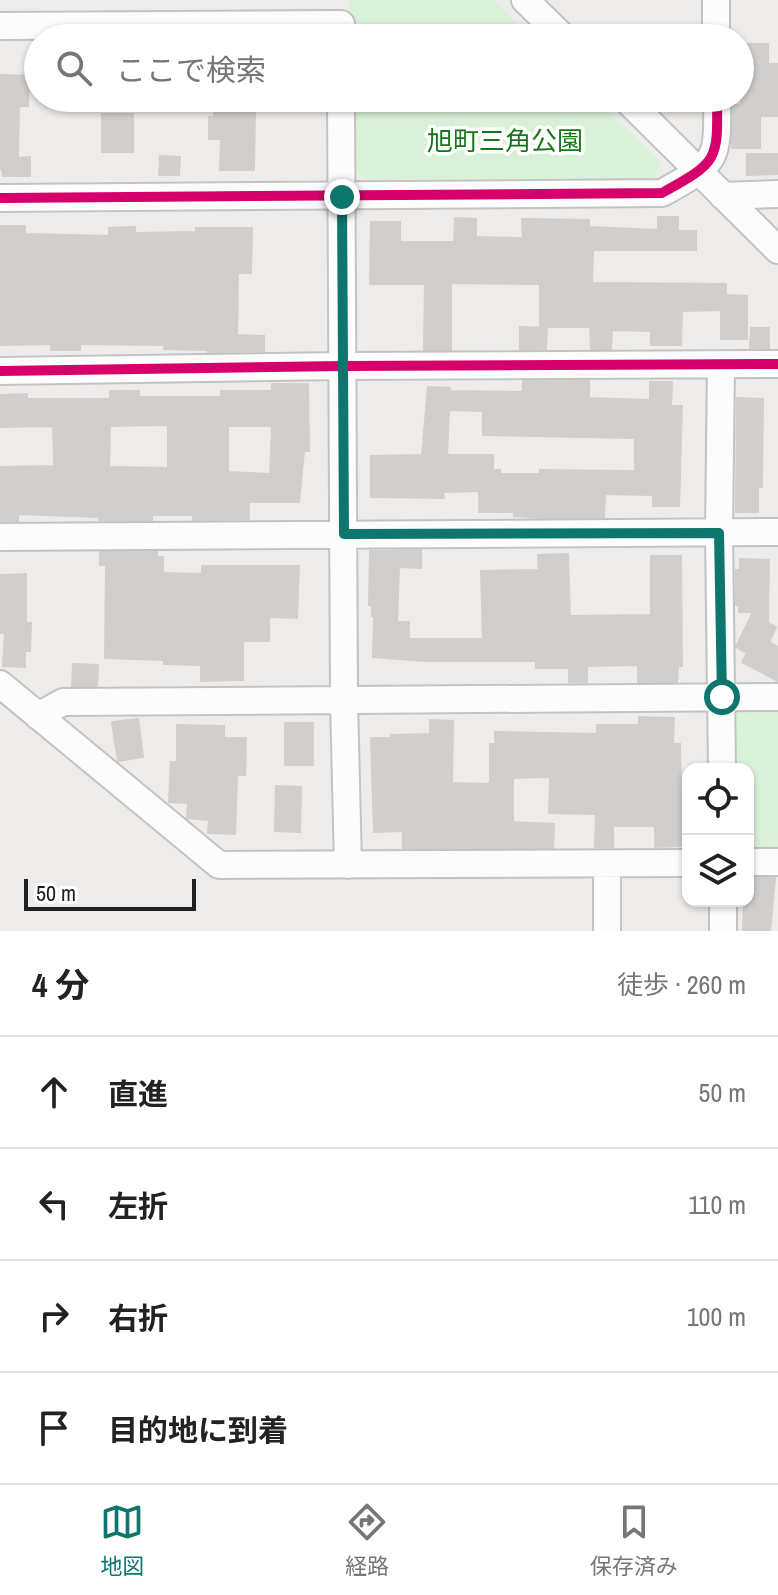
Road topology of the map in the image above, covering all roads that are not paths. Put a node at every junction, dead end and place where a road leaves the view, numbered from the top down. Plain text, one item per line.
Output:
1 (525, 0) edge
2 (716, 0) edge
3 (341, 21) edge
4 (136, 24) edge
5 (550, 24) edge
6 (716, 24) edge
7 (0, 26) edge
8 (24, 26) edge
9 (341, 112) edge
10 (639, 112) edge
11 (717, 112) edge
12 (700, 172) junction
13 (778, 194) edge
14 (723, 196) junction
15 (342, 197) junction
16 (0, 198) edge
17 (778, 250) edge
18 (778, 364) edge
19 (342, 366) junction
20 (721, 366) junction
21 (0, 371) edge
22 (778, 532) edge
23 (719, 533) junction
24 (344, 534) junction
25 (0, 537) edge
26 (0, 684) edge
27 (722, 697) junction
28 (778, 697) edge
29 (344, 700) junction
30 (38, 716) junction
31 (722, 763) edge
32 (754, 862) edge
33 (778, 862) edge
34 (682, 863) edge
35 (607, 864) junction
36 (348, 865) junction
37 (723, 907) edge
38 (607, 931) edge
39 (723, 931) edge

1 - 5 street
2 - 6 street
3 - 4 street
7 - 8 street
9 - 15 street
10 - 12 street
11 - 12 street
12 - 14 street
12 - 15 street
13 - 14 street
14 - 17 street
15 - 16 street
15 - 19 street
18 - 20 street
19 - 20 street
19 - 21 street
19 - 24 street
20 - 23 street
22 - 23 street
23 - 24 street
23 - 27 street
24 - 25 street
24 - 29 street
26 - 30 street
27 - 28 street
27 - 29 street
27 - 31 street
29 - 30 street
29 - 36 street
30 - 36 street
32 - 33 street
34 - 35 street
35 - 36 street
35 - 38 street
37 - 39 street

